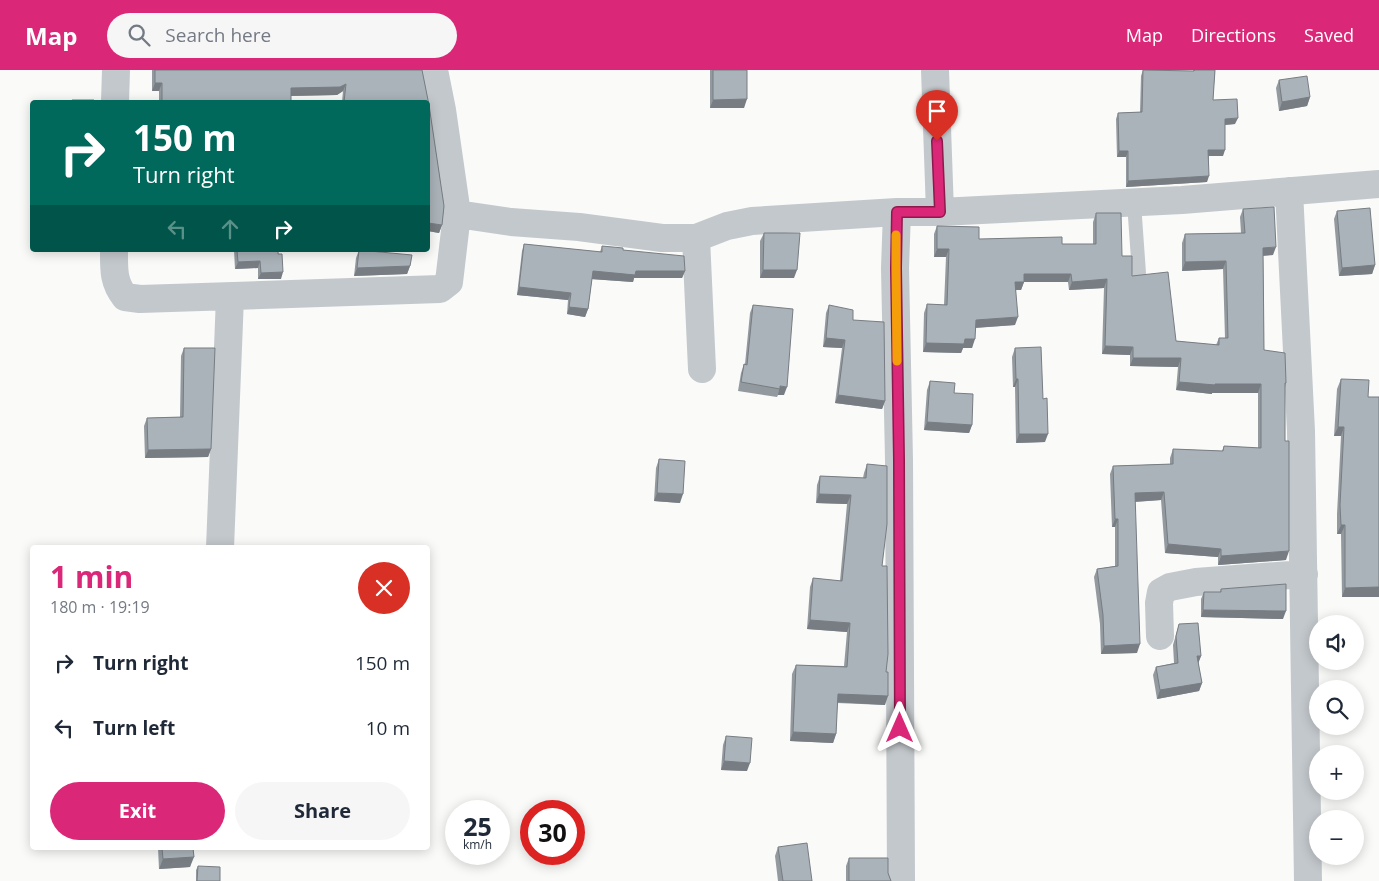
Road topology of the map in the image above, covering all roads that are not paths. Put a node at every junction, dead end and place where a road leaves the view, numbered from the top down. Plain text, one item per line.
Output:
1 (116, 70) edge
2 (434, 70) edge
3 (935, 70) edge
4 (116, 100) edge
5 (1379, 184) edge
6 (1290, 191) junction
7 (1134, 203) junction
8 (897, 212) junction
9 (940, 212) junction
10 (458, 214) junction
11 (696, 238) junction
12 (114, 252) edge
13 (1139, 273) edge
14 (230, 297) junction
15 (702, 369) dead end
16 (220, 545) edge
17 (1304, 574) junction
18 (1160, 636) dead end
19 (901, 881) edge
20 (1308, 881) edge

1 - 4 street
2 - 10 street
3 - 9 street
5 - 6 street
6 - 7 street
6 - 17 street
7 - 9 street
7 - 13 lane
8 - 9 street
8 - 11 street
8 - 19 street
10 - 11 street
10 - 14 street
11 - 15 street
12 - 14 street
14 - 16 street
17 - 18 street
17 - 20 street

